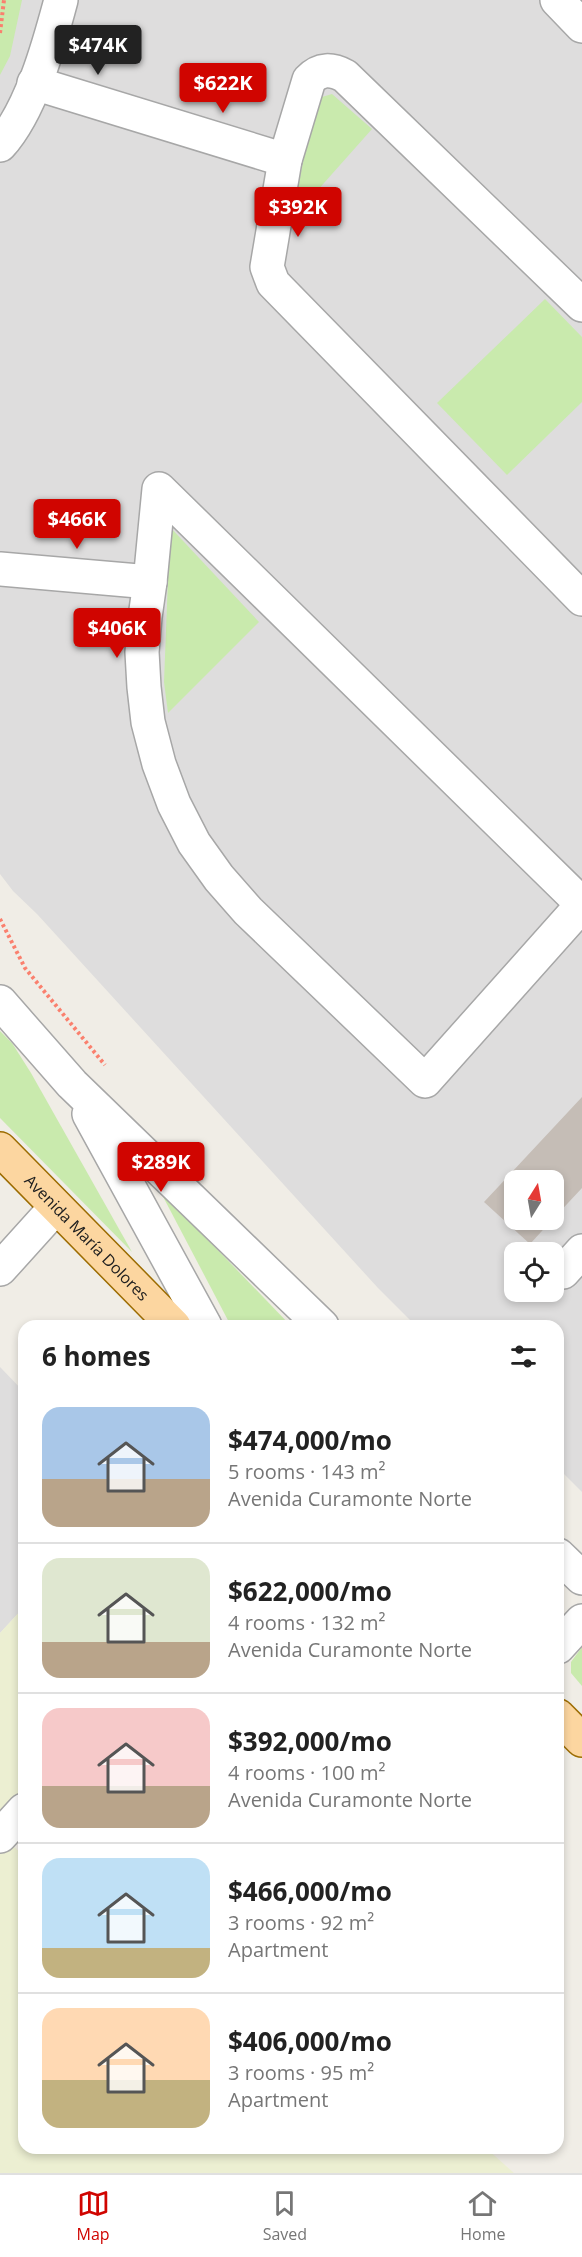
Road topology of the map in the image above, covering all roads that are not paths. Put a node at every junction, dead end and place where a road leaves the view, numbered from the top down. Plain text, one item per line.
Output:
1 (61, 0) edge
2 (557, 0) edge
3 (582, 26) edge
4 (34, 83) junction
5 (0, 145) edge
6 (285, 160) junction
7 (582, 304) edge
8 (0, 569) edge
9 (150, 582) junction
10 (582, 600) edge
11 (582, 904) edge
12 (0, 1002) edge
13 (72, 1084) junction
14 (0, 1149) edge
15 (56, 1206) junction
16 (0, 1269) edge
17 (168, 1320) edge
18 (202, 1320) edge
19 (316, 1320) edge
20 (564, 1561) edge
21 (582, 1578) edge
22 (582, 1621) edge
23 (564, 1640) edge
24 (564, 1722) edge
25 (582, 1740) edge
26 (18, 1816) edge
27 (0, 1836) edge

1 - 4 street
2 - 3 street
4 - 5 street
4 - 6 street
6 - 7 street
6 - 10 street
8 - 9 street
9 - 11 street
9 - 11 street
12 - 13 street
13 - 18 street
13 - 19 street
14 - 15 main road, Avenida María Dolores
15 - 16 street
15 - 17 main road, Avenida María Dolores
20 - 21 street
22 - 23 street
24 - 25 main road
26 - 27 street

